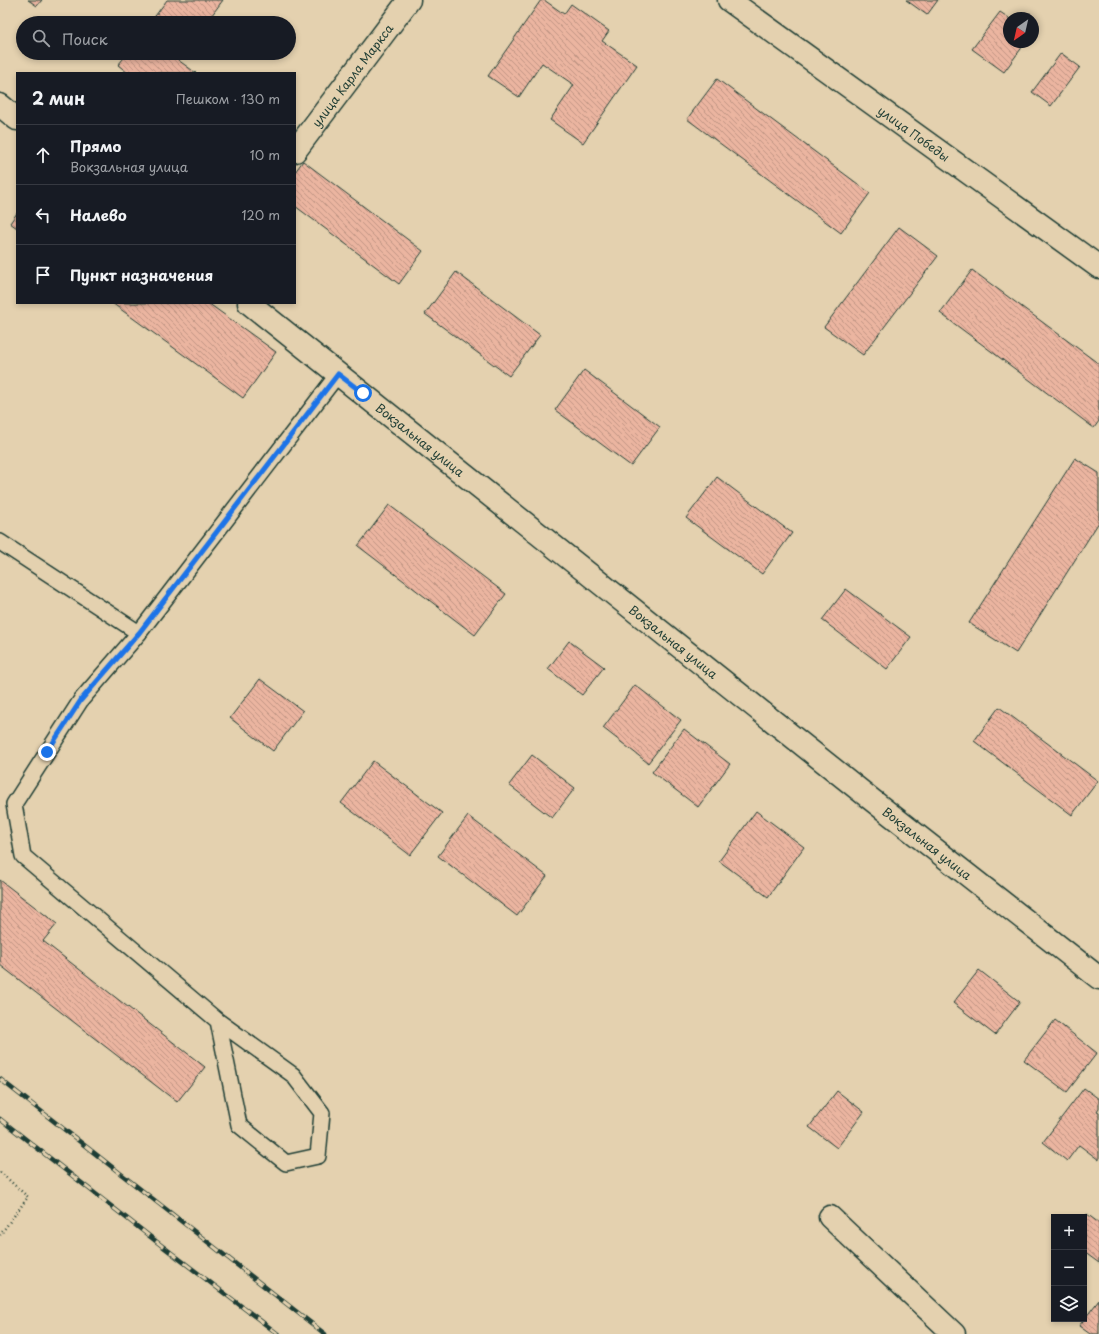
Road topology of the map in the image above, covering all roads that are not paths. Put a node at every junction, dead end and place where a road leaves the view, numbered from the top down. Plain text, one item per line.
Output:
1 (409, 0) edge
2 (729, 0) edge
3 (0, 105) edge
4 (16, 118) edge
5 (296, 150) edge
6 (1099, 267) edge
7 (250, 304) edge
8 (338, 374) junction
9 (0, 542) edge
10 (139, 633) junction
11 (1099, 978) edge
12 (218, 1021) junction
13 (830, 1217) dead end
14 (954, 1334) edge

1 - 5 street, улица Карла Маркса
2 - 6 street, улица Победы
3 - 4 street
7 - 8 street, Вокзальная улица
8 - 10 lane
8 - 11 street, Вокзальная улица
9 - 10 lane
10 - 12 lane
12 - 12 lane
13 - 14 street

